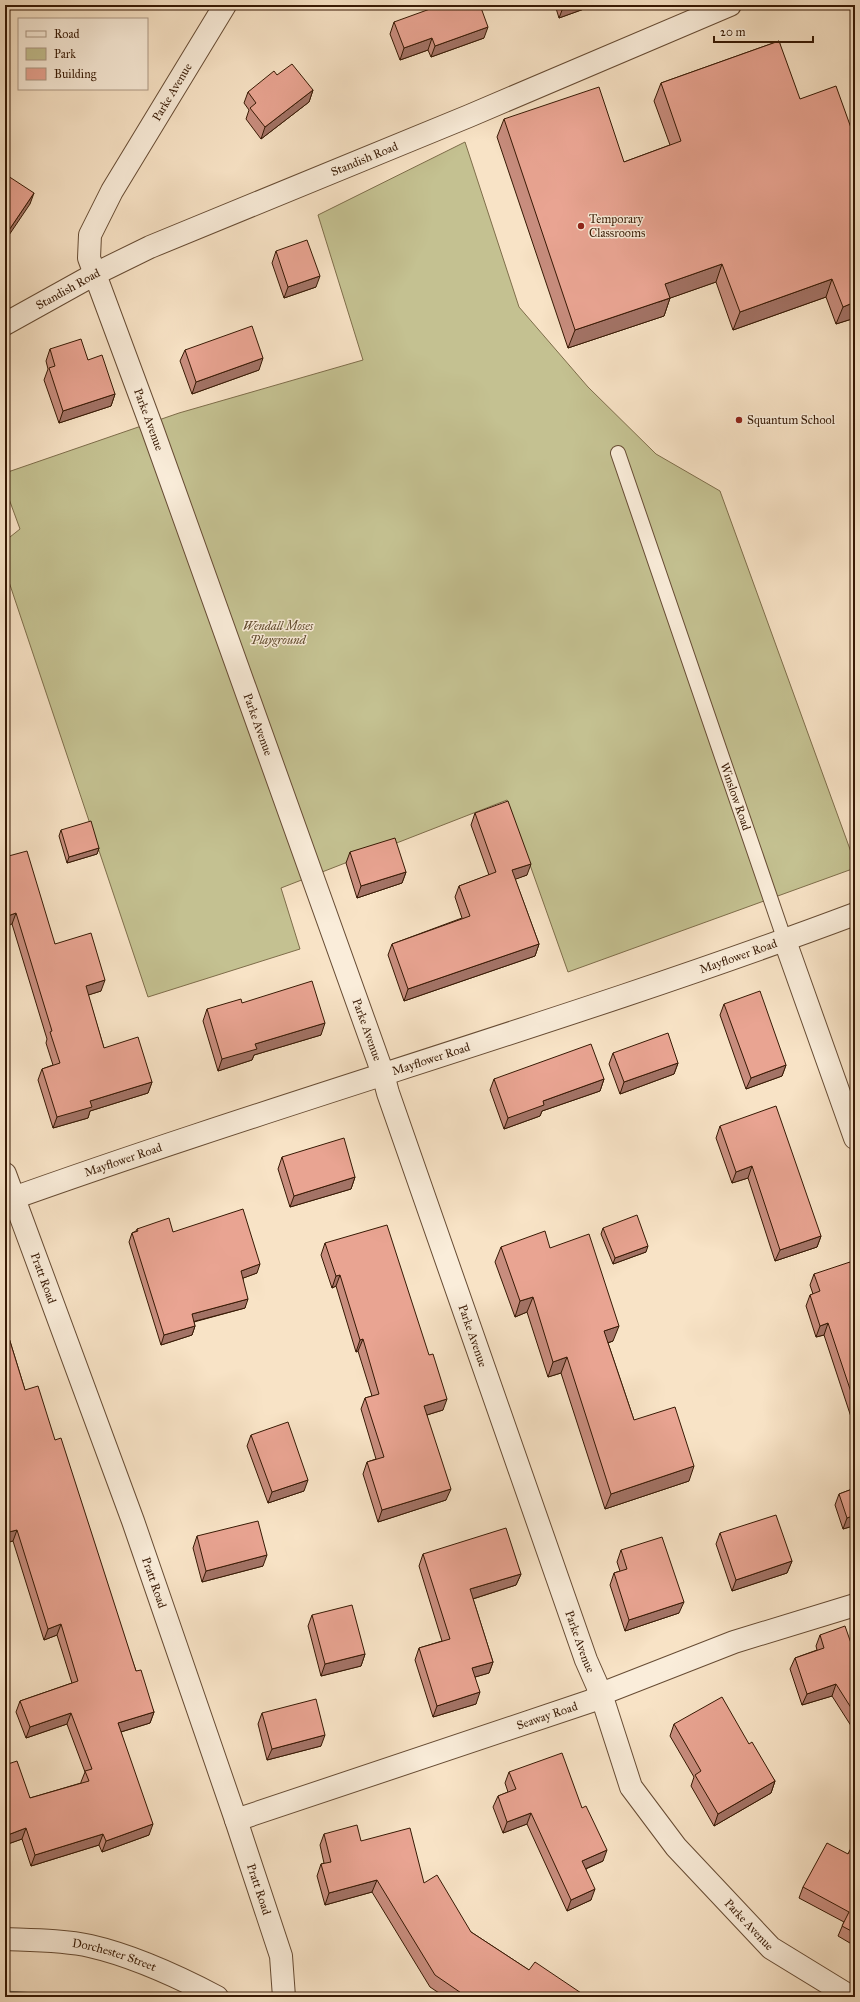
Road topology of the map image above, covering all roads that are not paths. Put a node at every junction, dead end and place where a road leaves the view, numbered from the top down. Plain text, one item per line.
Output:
1 (225, 5) edge
2 (730, 5) edge
3 (94, 274) junction
4 (5, 324) edge
5 (618, 453) dead end
6 (855, 914) edge
7 (785, 941) junction
8 (383, 1074) junction
9 (855, 1138) edge
10 (5, 1174) edge
11 (9, 1199) edge
12 (855, 1605) edge
13 (601, 1694) junction
14 (236, 1820) junction
15 (5, 1939) edge
16 (217, 1997) edge
17 (284, 1997) edge
18 (851, 1997) edge

1 - 3 street, Parke Avenue
2 - 3 street, Standish Road
3 - 4 street, Standish Road
3 - 8 street, Parke Avenue
5 - 7 lane, Winslow Road
6 - 7 street, Mayflower Road
7 - 8 street, Mayflower Road
7 - 9 street, Winslow Road
8 - 11 street, Mayflower Road
8 - 13 street, Parke Avenue
10 - 11 street, Pratt Road
11 - 14 street, Pratt Road
12 - 13 street, Seaway Road
13 - 14 street, Seaway Road
13 - 18 street, Parke Avenue
14 - 17 street, Pratt Road
15 - 16 street, Dorchester Street

